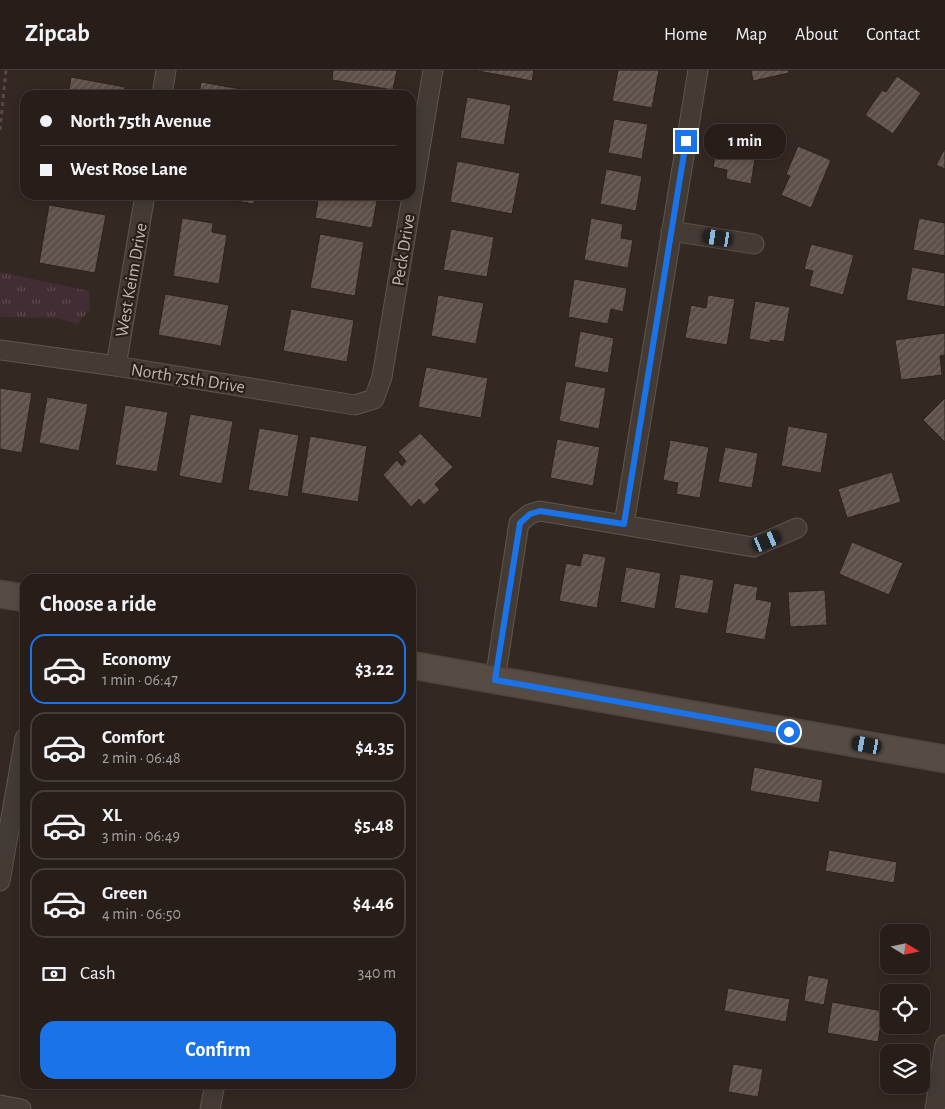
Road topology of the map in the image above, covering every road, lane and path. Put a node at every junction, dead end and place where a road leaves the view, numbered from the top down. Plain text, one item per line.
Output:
1 (6, 70) edge
2 (166, 70) edge
3 (433, 70) edge
4 (698, 70) edge
5 (163, 90) edge
6 (0, 130) edge
7 (416, 172) edge
8 (144, 200) edge
9 (411, 200) edge
10 (671, 231) junction
11 (754, 244) dead end
12 (0, 350) edge
13 (116, 366) junction
14 (374, 399) joint
15 (624, 524) junction
16 (797, 528) dead end
17 (0, 594) edge
18 (20, 597) edge
19 (416, 667) edge
20 (495, 680) junction
21 (20, 759) edge
22 (945, 759) edge
23 (5, 823) edge
24 (0, 881) edge
25 (945, 1045) edge
26 (214, 1089) edge
27 (0, 1106) edge
28 (21, 1109) edge
29 (210, 1109) edge
30 (935, 1109) edge

1 - 6 path
2 - 5 street
3 - 7 street, Peck Drive
4 - 10 street
8 - 13 street, West Keim Drive
9 - 14 street, Peck Drive
10 - 11 street
10 - 15 street
12 - 13 street, North 75th Drive
13 - 14 street, North 75th Drive
15 - 16 street
15 - 20 street
17 - 18 main road
19 - 20 main road
20 - 22 main road
21 - 23 street
23 - 24 street
25 - 30 street
26 - 29 street
27 - 28 street

